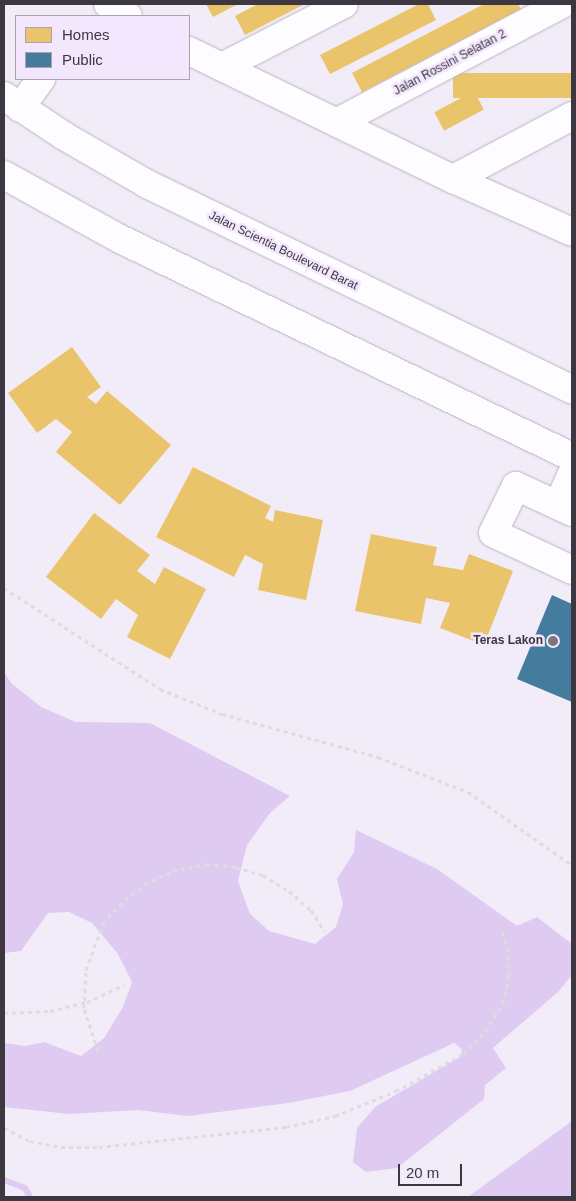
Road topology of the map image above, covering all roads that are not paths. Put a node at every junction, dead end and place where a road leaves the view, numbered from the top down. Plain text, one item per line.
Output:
1 (104, 4) edge
2 (108, 4) edge
3 (344, 4) edge
4 (562, 4) edge
5 (93, 15) edge
6 (126, 15) edge
7 (190, 51) edge
8 (222, 67) junction
9 (40, 80) edge
10 (12, 102) edge
11 (572, 116) edge
12 (338, 122) junction
13 (4, 175) edge
14 (453, 179) junction
15 (572, 232) edge
16 (572, 389) edge
17 (572, 457) edge
18 (572, 474) edge
19 (565, 509) edge
20 (572, 570) edge

1 - 5 street
2 - 6 street
3 - 8 street
4 - 12 street, Jalan Rossini Selatan 2
7 - 8 street
8 - 12 street
9 - 10 street
10 - 16 street, Jalan Scientia Boulevard Barat
11 - 14 street
12 - 14 street
13 - 17 street
14 - 15 street
18 - 19 street
19 - 20 street

